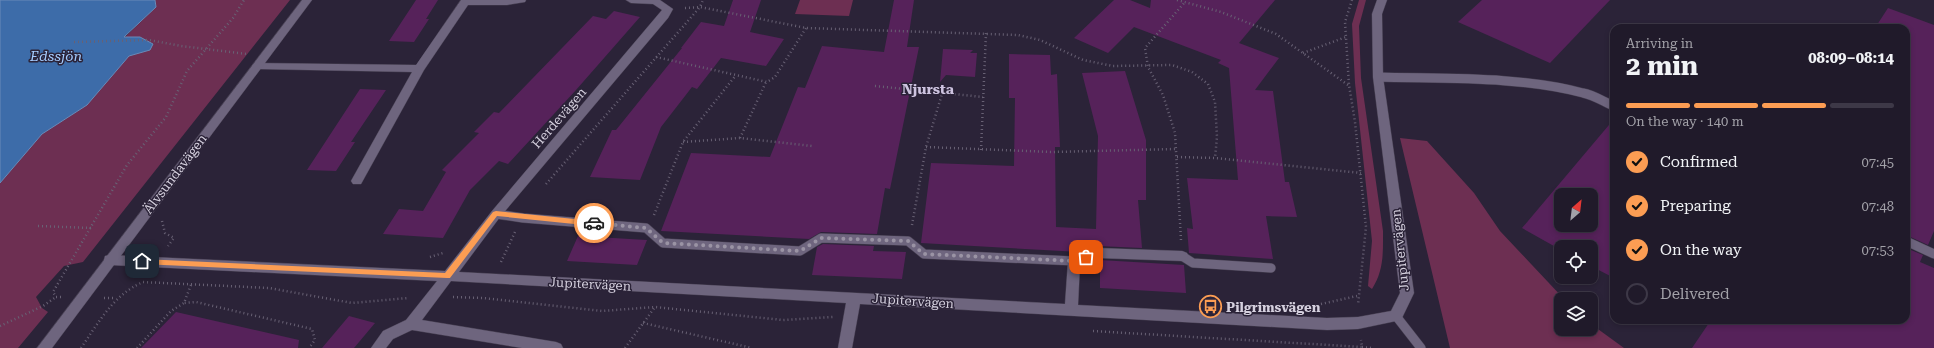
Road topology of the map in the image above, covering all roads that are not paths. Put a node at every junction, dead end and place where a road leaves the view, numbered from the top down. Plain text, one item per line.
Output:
1 (307, 0) edge
2 (521, 0) edge
3 (631, 0) edge
4 (1382, 0) edge
5 (257, 66) junction
6 (419, 69) junction
7 (1378, 77) junction
8 (1610, 104) edge
9 (357, 181) dead end
10 (496, 214) junction
11 (1910, 244) edge
12 (1934, 254) edge
13 (1182, 256) joint
14 (110, 260) junction
15 (1074, 261) junction
16 (1271, 268) dead end
17 (447, 276) junction
18 (854, 298) junction
19 (1072, 311) junction
20 (1396, 316) junction
21 (411, 324) junction
22 (44, 348) edge
23 (378, 348) edge
24 (556, 348) edge
25 (845, 348) edge
26 (1421, 348) edge

1 - 5 street, Älvsundavägen
2 - 6 street
3 - 10 street, Herdevägen
4 - 7 street, Jupitervägen
5 - 6 street
5 - 14 street, Älvsundavägen
6 - 9 street
7 - 8 lane
7 - 20 street, Jupitervägen
10 - 15 lane
10 - 17 street, Herdevägen
11 - 12 lane
13 - 15 street
13 - 16 lane
14 - 17 street, Jupitervägen
14 - 22 street, Älvsundavägen
15 - 19 street
17 - 18 street, Jupitervägen
17 - 21 street, Herdevägen
18 - 19 street, Jupitervägen
18 - 25 street
19 - 20 street, Jupitervägen
20 - 26 lane
21 - 23 street
21 - 24 street

